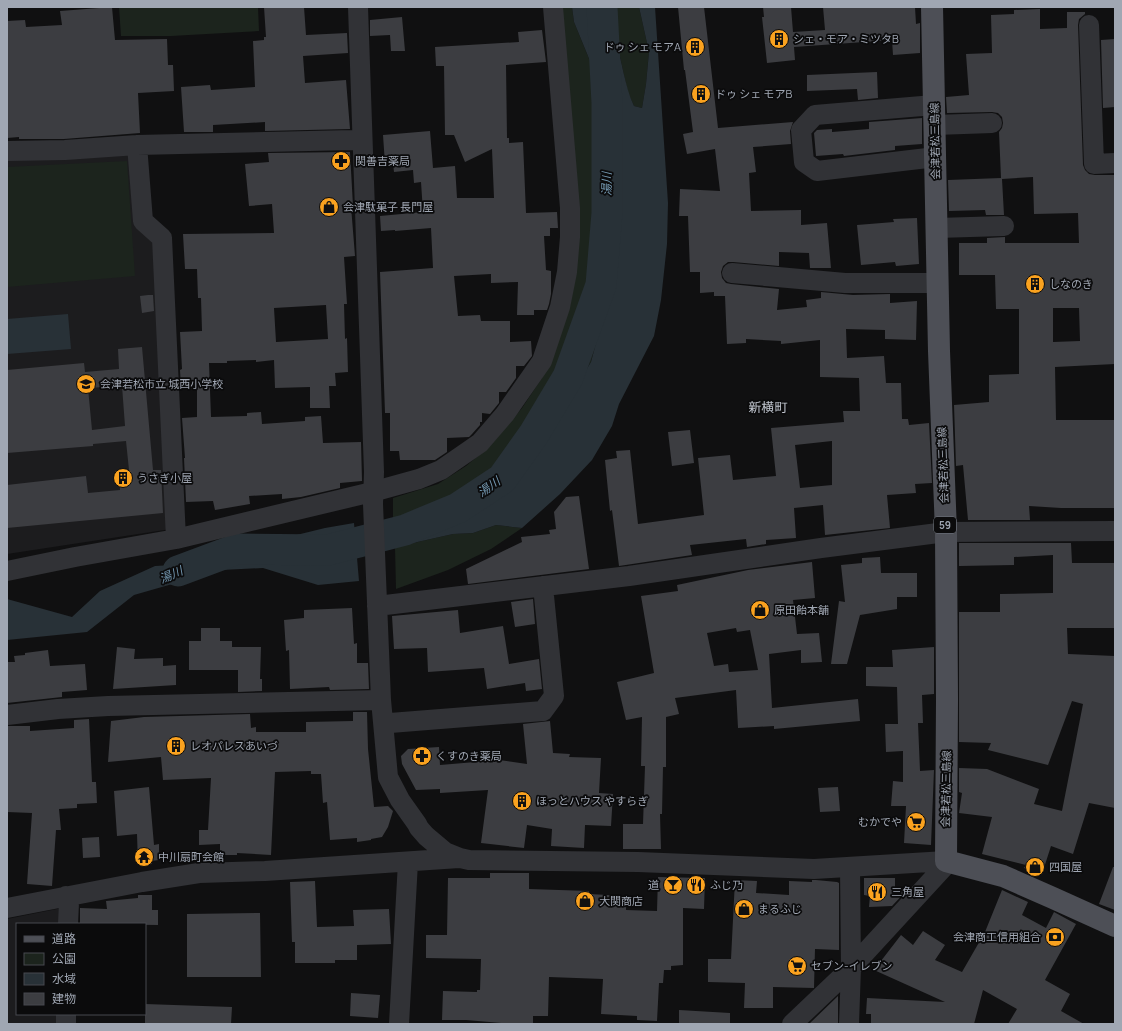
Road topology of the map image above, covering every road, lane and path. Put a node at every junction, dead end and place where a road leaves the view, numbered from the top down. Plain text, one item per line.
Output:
1 (358, 7) edge
2 (553, 7) edge
3 (932, 7) edge
4 (1089, 25) dead end
5 (935, 115) junction
6 (992, 123) dead end
7 (353, 140) dead end
8 (137, 145) junction
9 (7, 151) edge
10 (936, 157) junction
11 (1115, 163) edge
12 (1004, 226) dead end
13 (937, 228) junction
14 (732, 273) dead end
15 (938, 283) junction
16 (373, 498) junction
17 (1115, 531) edge
18 (946, 532) junction
19 (176, 539) junction
20 (7, 571) edge
21 (543, 586) junction
22 (377, 602) junction
23 (381, 700) junction
24 (7, 715) edge
25 (390, 723) dead end
26 (419, 828) junction
27 (460, 858) junction
28 (946, 861) junction
29 (403, 862) junction
30 (850, 867) junction
31 (66, 896) junction
32 (7, 908) edge
33 (68, 923) edge
34 (1115, 926) edge
35 (851, 968) junction
36 (399, 1024) edge
37 (792, 1024) edge
38 (849, 1024) edge

1 - 16 street
2 - 16 street
3 - 5 main road, 会津若松三島線 / 59
4 - 11 street
5 - 6 street
5 - 10 main road, 会津若松三島線 / 59
5 - 10 street
7 - 8 street
8 - 9 street
8 - 19 street
10 - 13 main road, 会津若松三島線 / 59
12 - 13 street
13 - 15 main road, 会津若松三島線 / 59
14 - 15 street
15 - 18 main road, 会津若松三島線 / 59
16 - 19 street
16 - 22 street
17 - 18 street
18 - 21 street
18 - 28 main road, 会津若松三島線 / 59
19 - 20 street
21 - 22 street
21 - 25 street
22 - 23 street
23 - 24 street
23 - 26 street
26 - 27 street
26 - 29 street
27 - 29 street
27 - 30 street
28 - 30 street
28 - 34 main road
28 - 35 street
29 - 31 street
29 - 36 street
30 - 35 street
31 - 32 street
31 - 33 street
35 - 37 street
35 - 38 street

